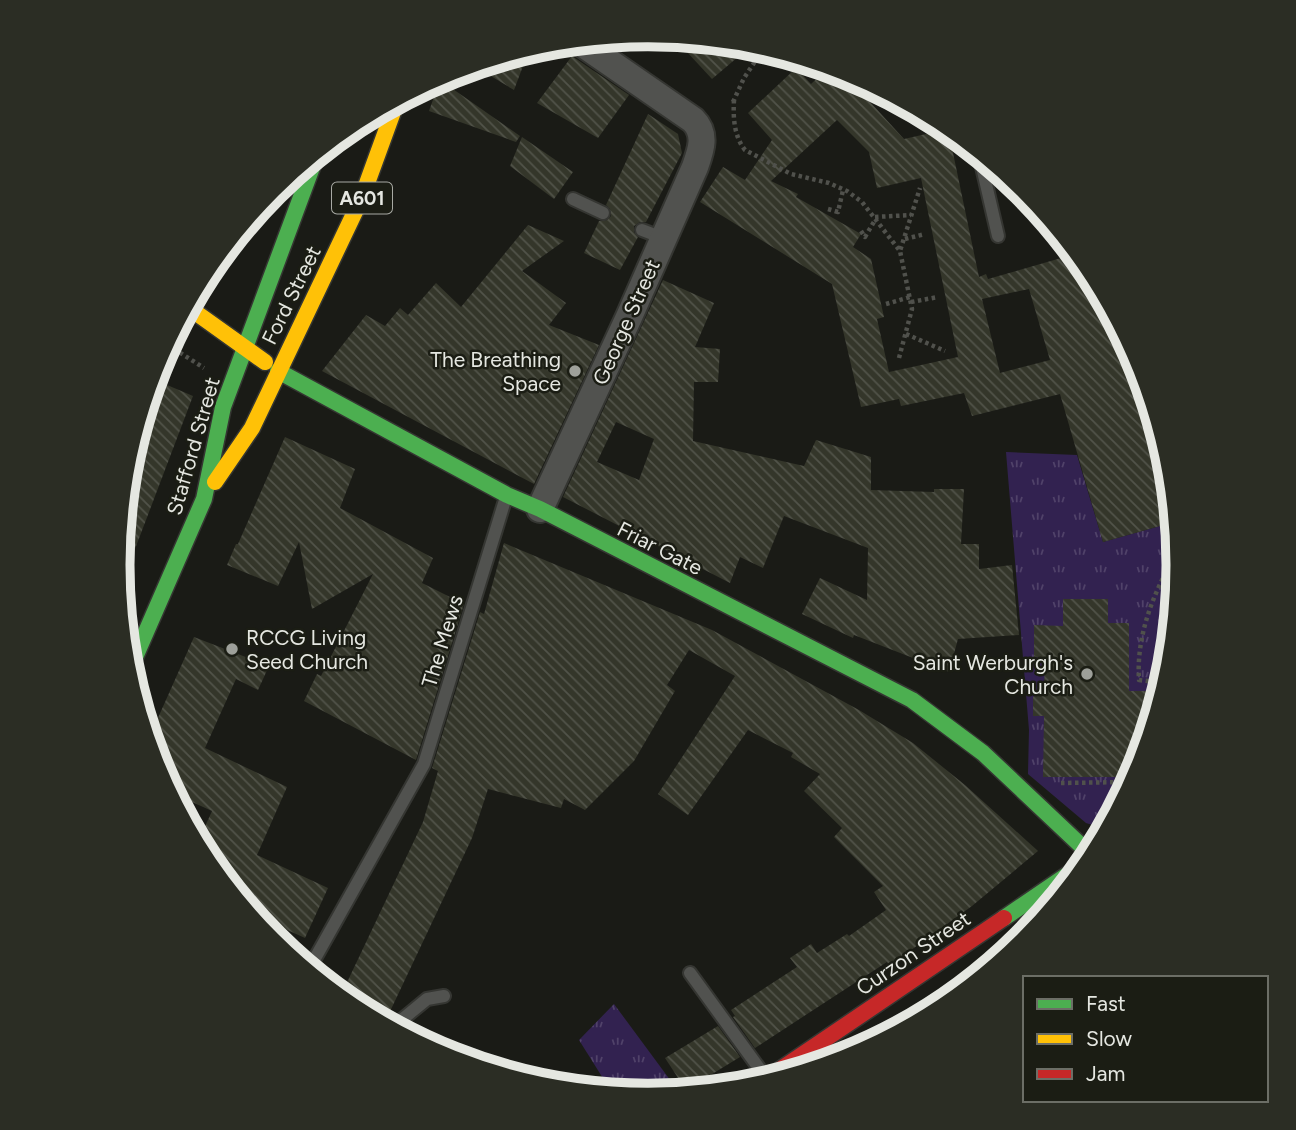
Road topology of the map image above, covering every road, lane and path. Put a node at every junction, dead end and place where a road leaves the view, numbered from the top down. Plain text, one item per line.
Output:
1 (592, 51) edge
2 (755, 58) edge
3 (734, 100) junction
4 (392, 116) edge
5 (702, 132) junction
6 (983, 171) edge
7 (301, 182) edge
8 (920, 188) dead end
9 (843, 190) junction
10 (573, 199) dead end
11 (828, 209) dead end
12 (603, 213) dead end
13 (912, 215) junction
14 (875, 218) junction
15 (861, 231) dead end
16 (925, 234) dead end
17 (998, 236) dead end
18 (904, 240) junction
19 (900, 251) junction
20 (938, 297) dead end
21 (911, 300) junction
22 (886, 304) dead end
23 (196, 313) edge
24 (906, 334) junction
25 (244, 347) junction
26 (177, 351) edge
27 (945, 351) dead end
28 (899, 358) dead end
29 (278, 371) junction
30 (231, 385) junction
31 (507, 495) junction
32 (204, 499) junction
33 (540, 509) junction
34 (1166, 573) edge
35 (138, 651) edge
36 (1152, 682) edge
37 (1117, 782) edge
38 (1038, 805) junction
39 (1082, 847) edge
40 (1059, 879) edge
41 (314, 960) edge
42 (690, 973) dead end
43 (444, 996) dead end
44 (402, 1020) edge
45 (790, 1063) edge
46 (758, 1071) edge

1 - 5 street
2 - 3 path
3 - 5 path
3 - 9 path
4 - 29 street, Ford Street / A601
5 - 33 street, George Street
6 - 17 lane
7 - 25 street, Ford Street / A601
8 - 13 path
9 - 11 path
9 - 14 path
10 - 12 lane
13 - 14 path
13 - 18 path
14 - 15 path
14 - 19 path
16 - 18 path
18 - 19 path
19 - 21 path
20 - 21 path
21 - 22 path
21 - 24 path
23 - 25 street, Friar Gate
24 - 27 path
24 - 28 path
25 - 29 street, Friar Gate
25 - 30 street, Stafford Street / A601
26 - 30 path
29 - 31 street, Friar Gate
29 - 32 street, Ford Street / A601
30 - 32 street, Stafford Street / A601
31 - 33 street, Friar Gate
31 - 41 lane, The Mews
32 - 35 street, Stafford Street / A601
33 - 38 street, Friar Gate
34 - 36 path
37 - 38 path
38 - 39 street, Friar Gate
40 - 45 street, Curzon Street
42 - 46 lane
43 - 44 lane

